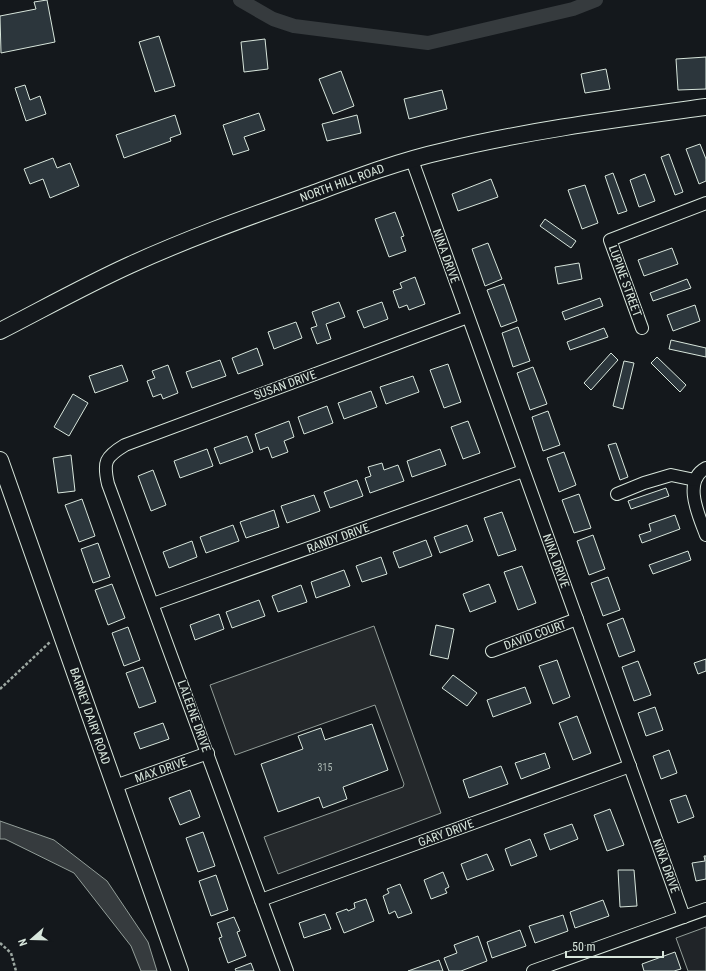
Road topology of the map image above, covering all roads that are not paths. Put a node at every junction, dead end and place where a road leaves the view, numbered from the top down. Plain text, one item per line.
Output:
1 (706, 108) edge
2 (412, 160) junction
3 (706, 203) edge
4 (468, 317) junction
5 (642, 328) dead end
6 (0, 331) edge
7 (0, 460) edge
8 (107, 460) joint
9 (706, 468) edge
10 (523, 471) junction
11 (695, 480) junction
12 (617, 494) dead end
13 (706, 535) edge
14 (153, 604) junction
15 (577, 619) junction
16 (492, 651) dead end
17 (208, 754) junction
18 (630, 766) junction
19 (115, 786) junction
20 (261, 900) junction
21 (706, 909) edge
22 (684, 917) junction
23 (180, 971) edge
24 (287, 971) edge
25 (534, 971) edge

1 - 2 street, NORTH HILL ROAD
2 - 4 street, NINA DRIVE
2 - 6 street, NORTH HILL ROAD
3 - 5 street, LUPINE STREET
4 - 8 street, SUSAN DRIVE
4 - 10 street, NINA DRIVE
7 - 19 street, BARNEY DAIRY ROAD
8 - 14 street, LALEENE DRIVE
9 - 11 street
10 - 14 street, RANDY DRIVE
10 - 15 street, NINA DRIVE
11 - 12 street
11 - 13 street
14 - 17 street, LALEENE DRIVE
15 - 16 street, DAVID COURT
15 - 18 street, NINA DRIVE
17 - 19 street, MAX DRIVE
17 - 20 street, LALEENE DRIVE
18 - 20 street, GARY DRIVE
18 - 22 street, NINA DRIVE
19 - 23 street, BARNEY DAIRY ROAD
20 - 24 street, LALEENE DRIVE
21 - 22 street
22 - 25 street

